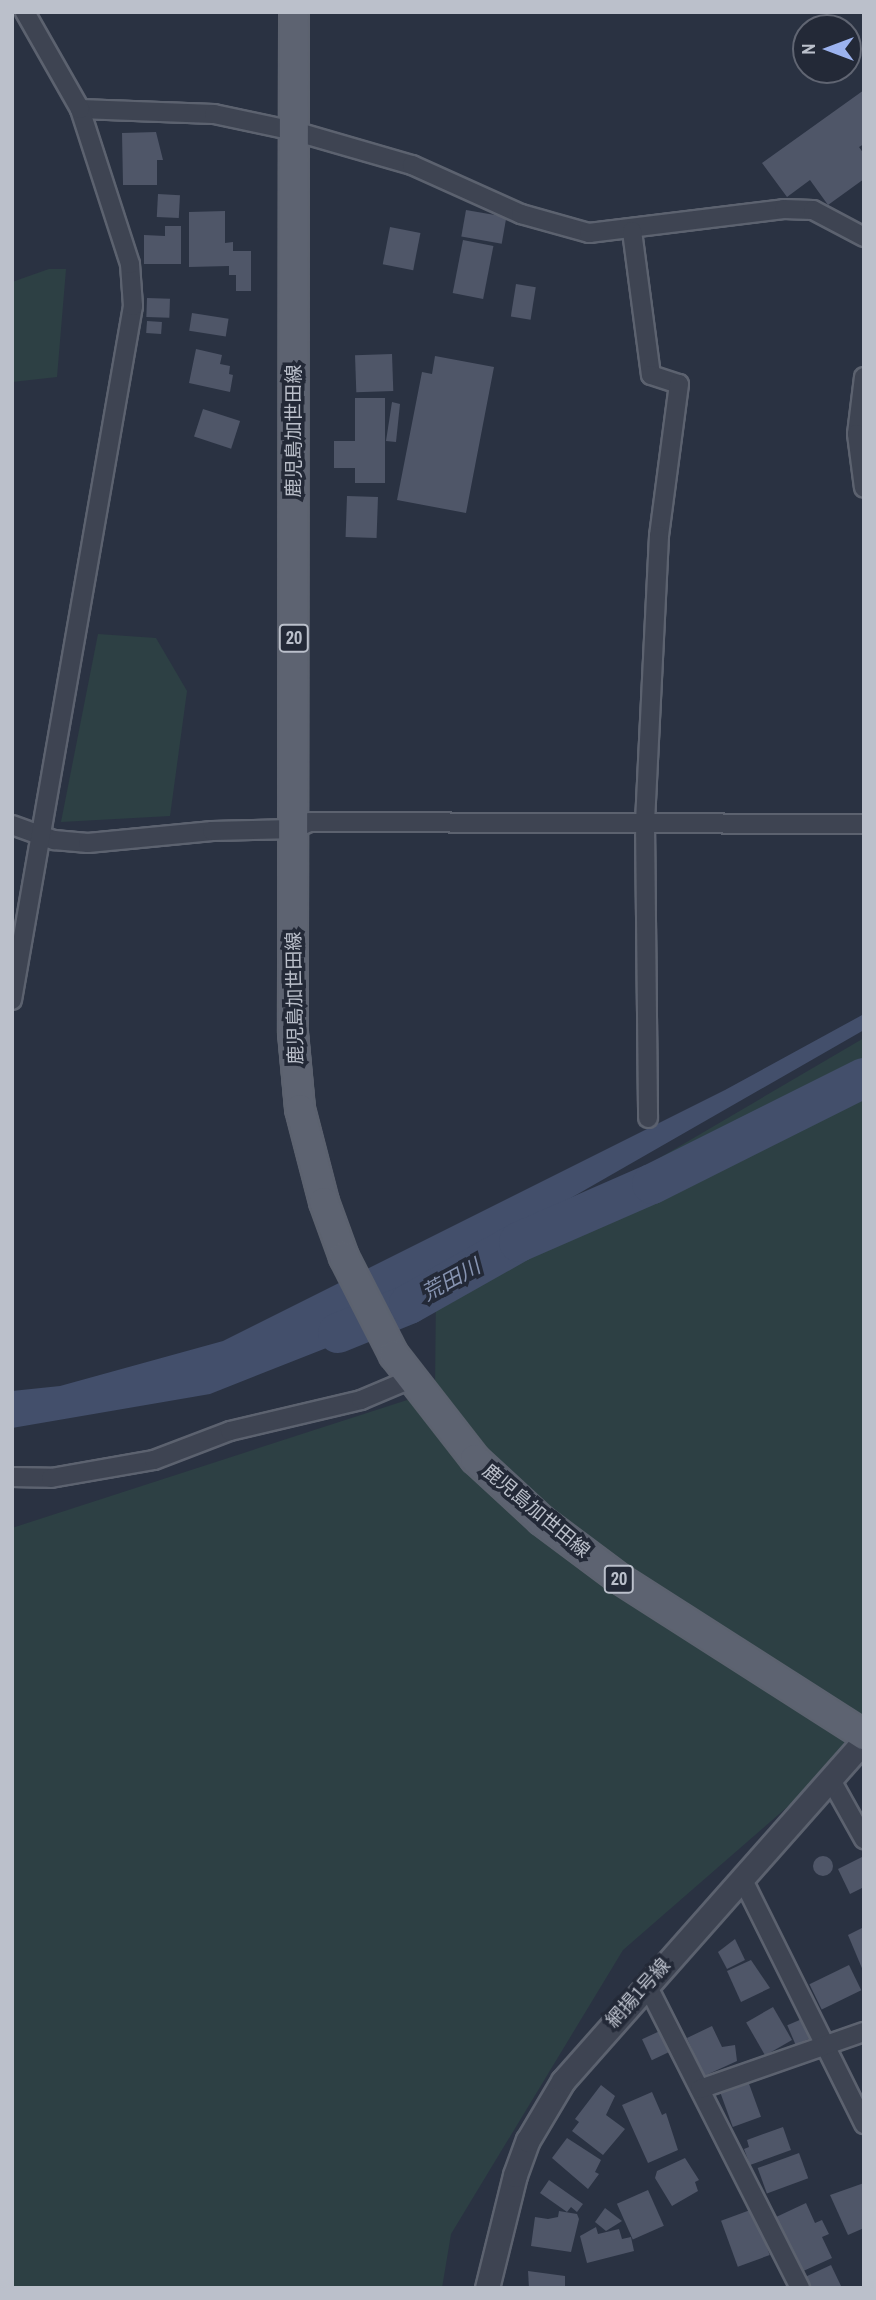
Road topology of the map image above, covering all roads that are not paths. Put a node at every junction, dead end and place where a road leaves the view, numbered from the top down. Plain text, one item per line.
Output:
1 (25, 12) edge
2 (294, 12) edge
3 (80, 109) junction
4 (294, 131) junction
5 (632, 231) junction
6 (864, 237) edge
7 (864, 377) edge
8 (864, 488) edge
9 (645, 823) junction
10 (864, 824) edge
11 (12, 825) edge
12 (294, 829) junction
13 (38, 836) junction
14 (12, 1000) edge
15 (648, 1118) dead end
16 (411, 1380) junction
17 (12, 1478) edge
18 (864, 1735) edge
19 (864, 1741) edge
20 (831, 1780) junction
21 (864, 1839) edge
22 (742, 1878) junction
23 (646, 1983) junction
24 (864, 2032) edge
25 (827, 2047) junction
26 (700, 2089) junction
27 (864, 2124) edge
28 (487, 2288) edge
29 (800, 2288) edge

1 - 3 street
2 - 4 main road, 鹿児島加世田線 / 20
3 - 4 street
3 - 13 street
4 - 5 street
4 - 12 main road, 鹿児島加世田線 / 20
5 - 6 street
5 - 9 street
7 - 8 street
9 - 10 street
9 - 12 street
9 - 15 street
11 - 13 street
12 - 13 street
12 - 16 main road, 鹿児島加世田線 / 20
13 - 14 street
16 - 17 street
16 - 18 main road, 鹿児島加世田線 / 20
19 - 20 street, 網揚1号線
20 - 21 street
20 - 22 street, 網揚1号線
22 - 23 street, 網揚1号線
22 - 25 street
23 - 26 street
23 - 28 street, 網揚1号線
24 - 25 street
25 - 26 street
25 - 27 street
26 - 29 street

